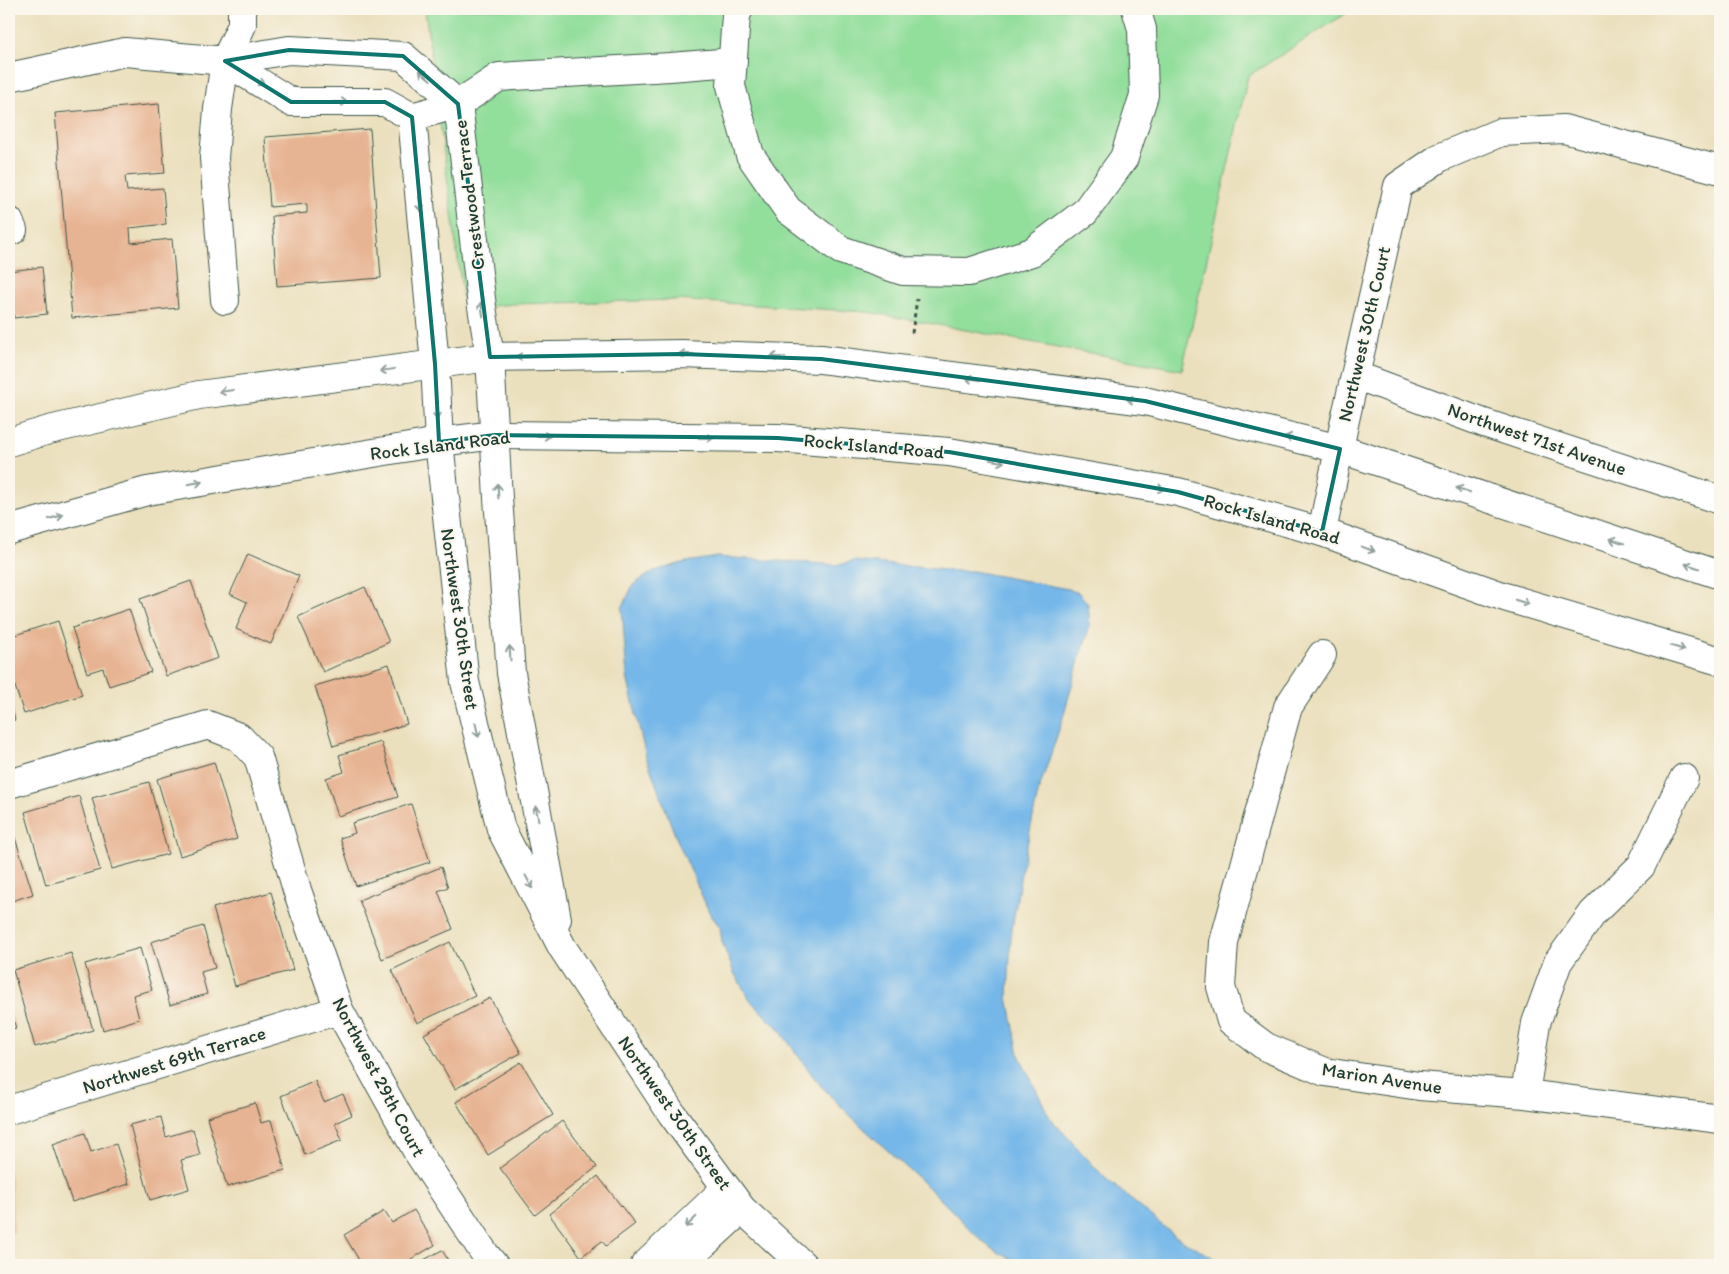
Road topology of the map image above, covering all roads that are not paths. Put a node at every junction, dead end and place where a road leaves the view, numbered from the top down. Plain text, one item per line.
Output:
1 (242, 9) edge
2 (738, 9) edge
3 (1136, 9) edge
4 (226, 61) junction
5 (733, 62) junction
6 (9, 77) edge
7 (458, 104) junction
8 (412, 117) junction
9 (1720, 170) edge
10 (225, 300) dead end
11 (490, 357) junction
12 (435, 364) junction
13 (1355, 375) junction
14 (495, 436) junction
15 (9, 442) edge
16 (439, 442) junction
17 (1340, 450) junction
18 (1720, 500) edge
19 (9, 530) edge
20 (1322, 532) junction
21 (1720, 575) edge
22 (1322, 654) dead end
23 (1720, 661) edge
24 (1684, 778) dead end
25 (9, 784) edge
26 (562, 947) junction
27 (339, 1010) junction
28 (1525, 1094) junction
29 (9, 1110) edge
30 (1720, 1119) edge
31 (734, 1198) junction
32 (494, 1265) edge
33 (645, 1265) edge
34 (681, 1265) edge
35 (803, 1265) edge

1 - 4 street
2 - 5 street
3 - 5 street
4 - 6 street, Crestwood Terrace
7 -> 4 street, Crestwood Terrace
4 -> 8 street, Crestwood Terrace
4 - 10 street
5 - 7 street
7 - 8 street
11 -> 7 street, Crestwood Terrace
8 -> 12 street
9 - 13 street, Northwest 30th Court
11 - 12 street
11 - 14 street, Northwest 30th Street
17 -> 11 street
12 -> 15 street
12 -> 16 street, Northwest 30th Street
13 - 17 street, Northwest 30th Court
13 - 18 street, Northwest 71st Avenue
14 - 16 street, Rock Island Road
14 -> 20 street, Rock Island Road
26 -> 14 street, Northwest 30th Street
19 -> 16 street, Rock Island Road
16 -> 26 street, Northwest 30th Street
17 - 20 street, Northwest 30th Court
21 -> 17 street
20 -> 23 street, Rock Island Road
22 - 28 street, Marion Avenue
24 - 28 street
25 - 27 street, Northwest 29th Court
26 - 31 street, Northwest 30th Street
27 - 29 street, Northwest 69th Terrace
27 - 32 street, Northwest 29th Court
28 - 30 street, Marion Avenue
31 -> 33 street
31 - 34 street
31 - 35 street, Northwest 30th Street

